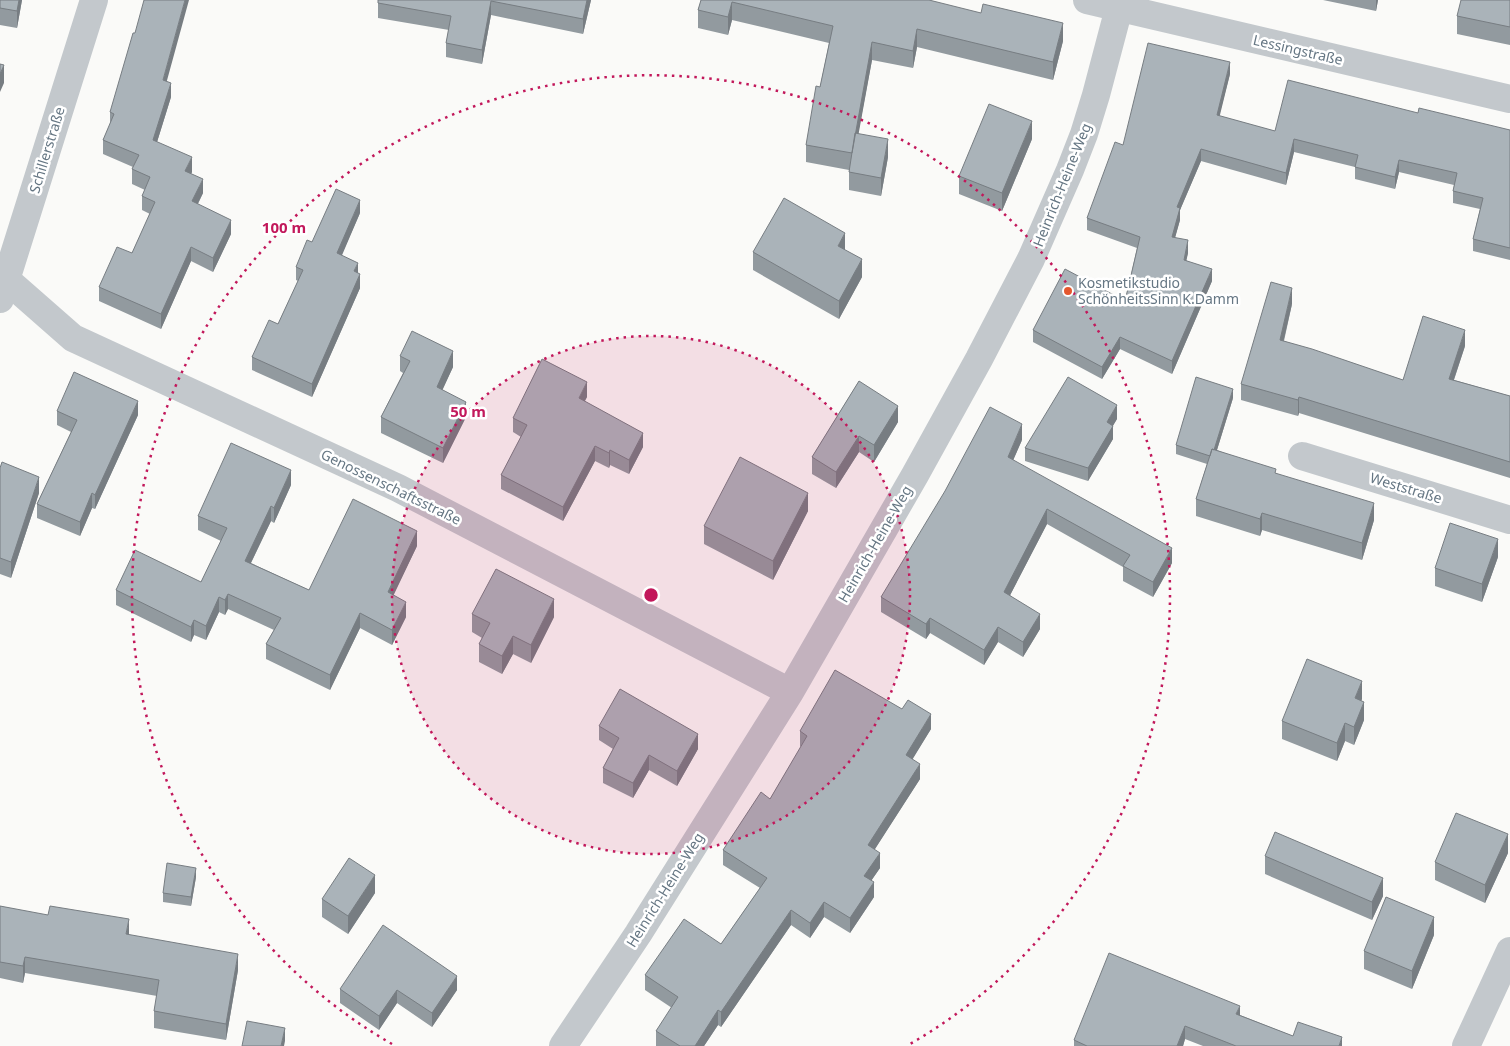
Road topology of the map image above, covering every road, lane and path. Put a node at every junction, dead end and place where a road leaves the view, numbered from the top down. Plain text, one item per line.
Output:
1 (94, 0) edge
2 (1087, 0) edge
3 (1119, 8) junction
4 (1510, 99) edge
5 (2, 284) edge
6 (1302, 456) dead end
7 (1510, 520) edge
8 (790, 692) junction
9 (1510, 951) edge
10 (562, 1046) edge
11 (1466, 1046) edge

1 - 5 street, Schillerstraße
2 - 3 street, Lessingstraße
3 - 4 street, Lessingstraße
3 - 8 street, Heinrich-Heine-Weg
5 - 8 street, Genossenschaftsstraße
6 - 7 street, Weststraße
8 - 10 street, Heinrich-Heine-Weg
9 - 11 street

